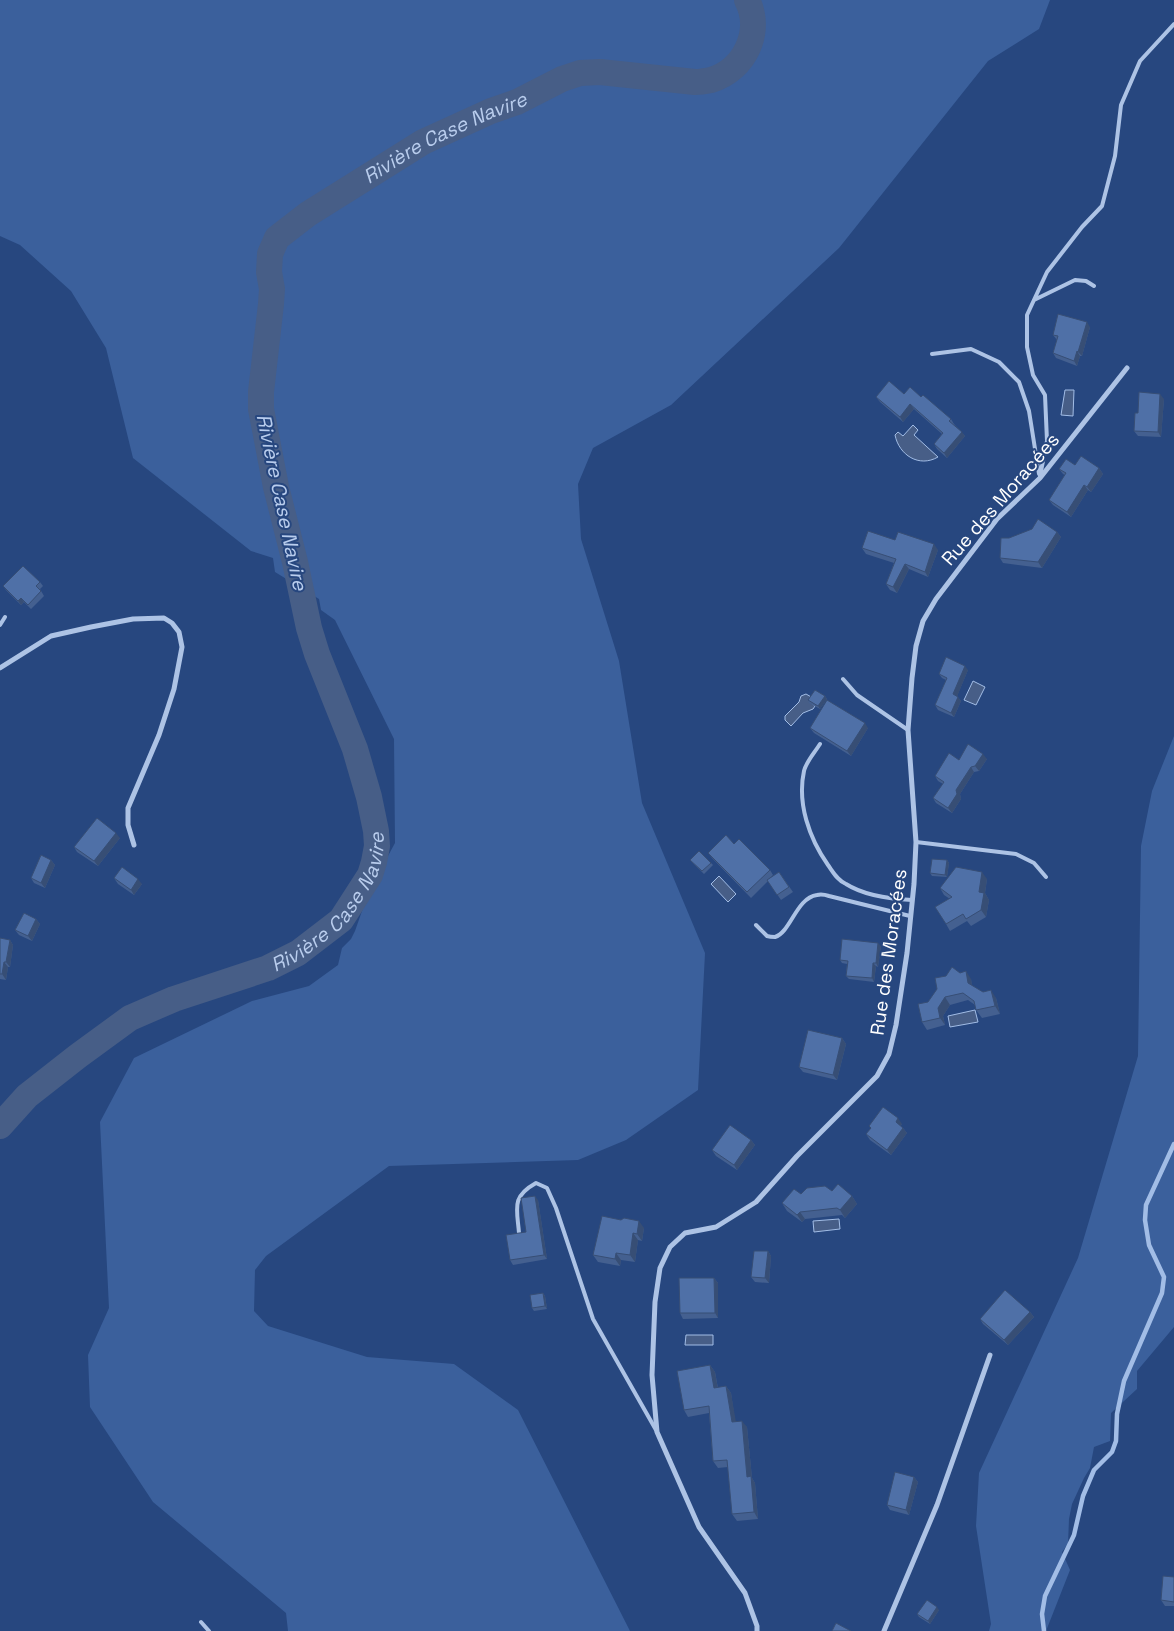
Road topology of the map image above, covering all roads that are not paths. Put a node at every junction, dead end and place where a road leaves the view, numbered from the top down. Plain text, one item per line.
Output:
1 (1174, 24) edge
2 (1094, 286) dead end
3 (1034, 300) junction
4 (932, 354) dead end
5 (1127, 368) dead end
6 (1040, 478) junction
7 (5, 617) dead end
8 (0, 625) edge
9 (0, 668) edge
10 (843, 679) dead end
11 (908, 730) junction
12 (820, 744) edge
13 (916, 842) junction
14 (134, 846) dead end
15 (1046, 876) dead end
16 (912, 900) junction
17 (910, 916) junction
18 (756, 925) dead end
19 (519, 1233) edge
20 (990, 1355) dead end
21 (657, 1432) junction
22 (201, 1622) dead end
23 (209, 1631) edge
24 (757, 1631) edge
25 (884, 1631) edge

1 - 3 lane
2 - 3 lane
3 - 6 lane
4 - 6 lane
5 - 6 street, Rue des Moracées
6 - 11 street, Rue des Moracées
7 - 8 lane
9 - 14 street
10 - 11 lane
11 - 13 street, Rue des Moracées
12 - 16 lane
13 - 15 lane
13 - 16 street, Rue des Moracées
16 - 17 street, Rue des Moracées
17 - 18 lane
17 - 21 street, Rue des Moracées
19 - 21 lane
20 - 25 street
21 - 24 street, Rue des Moracées
22 - 23 lane

